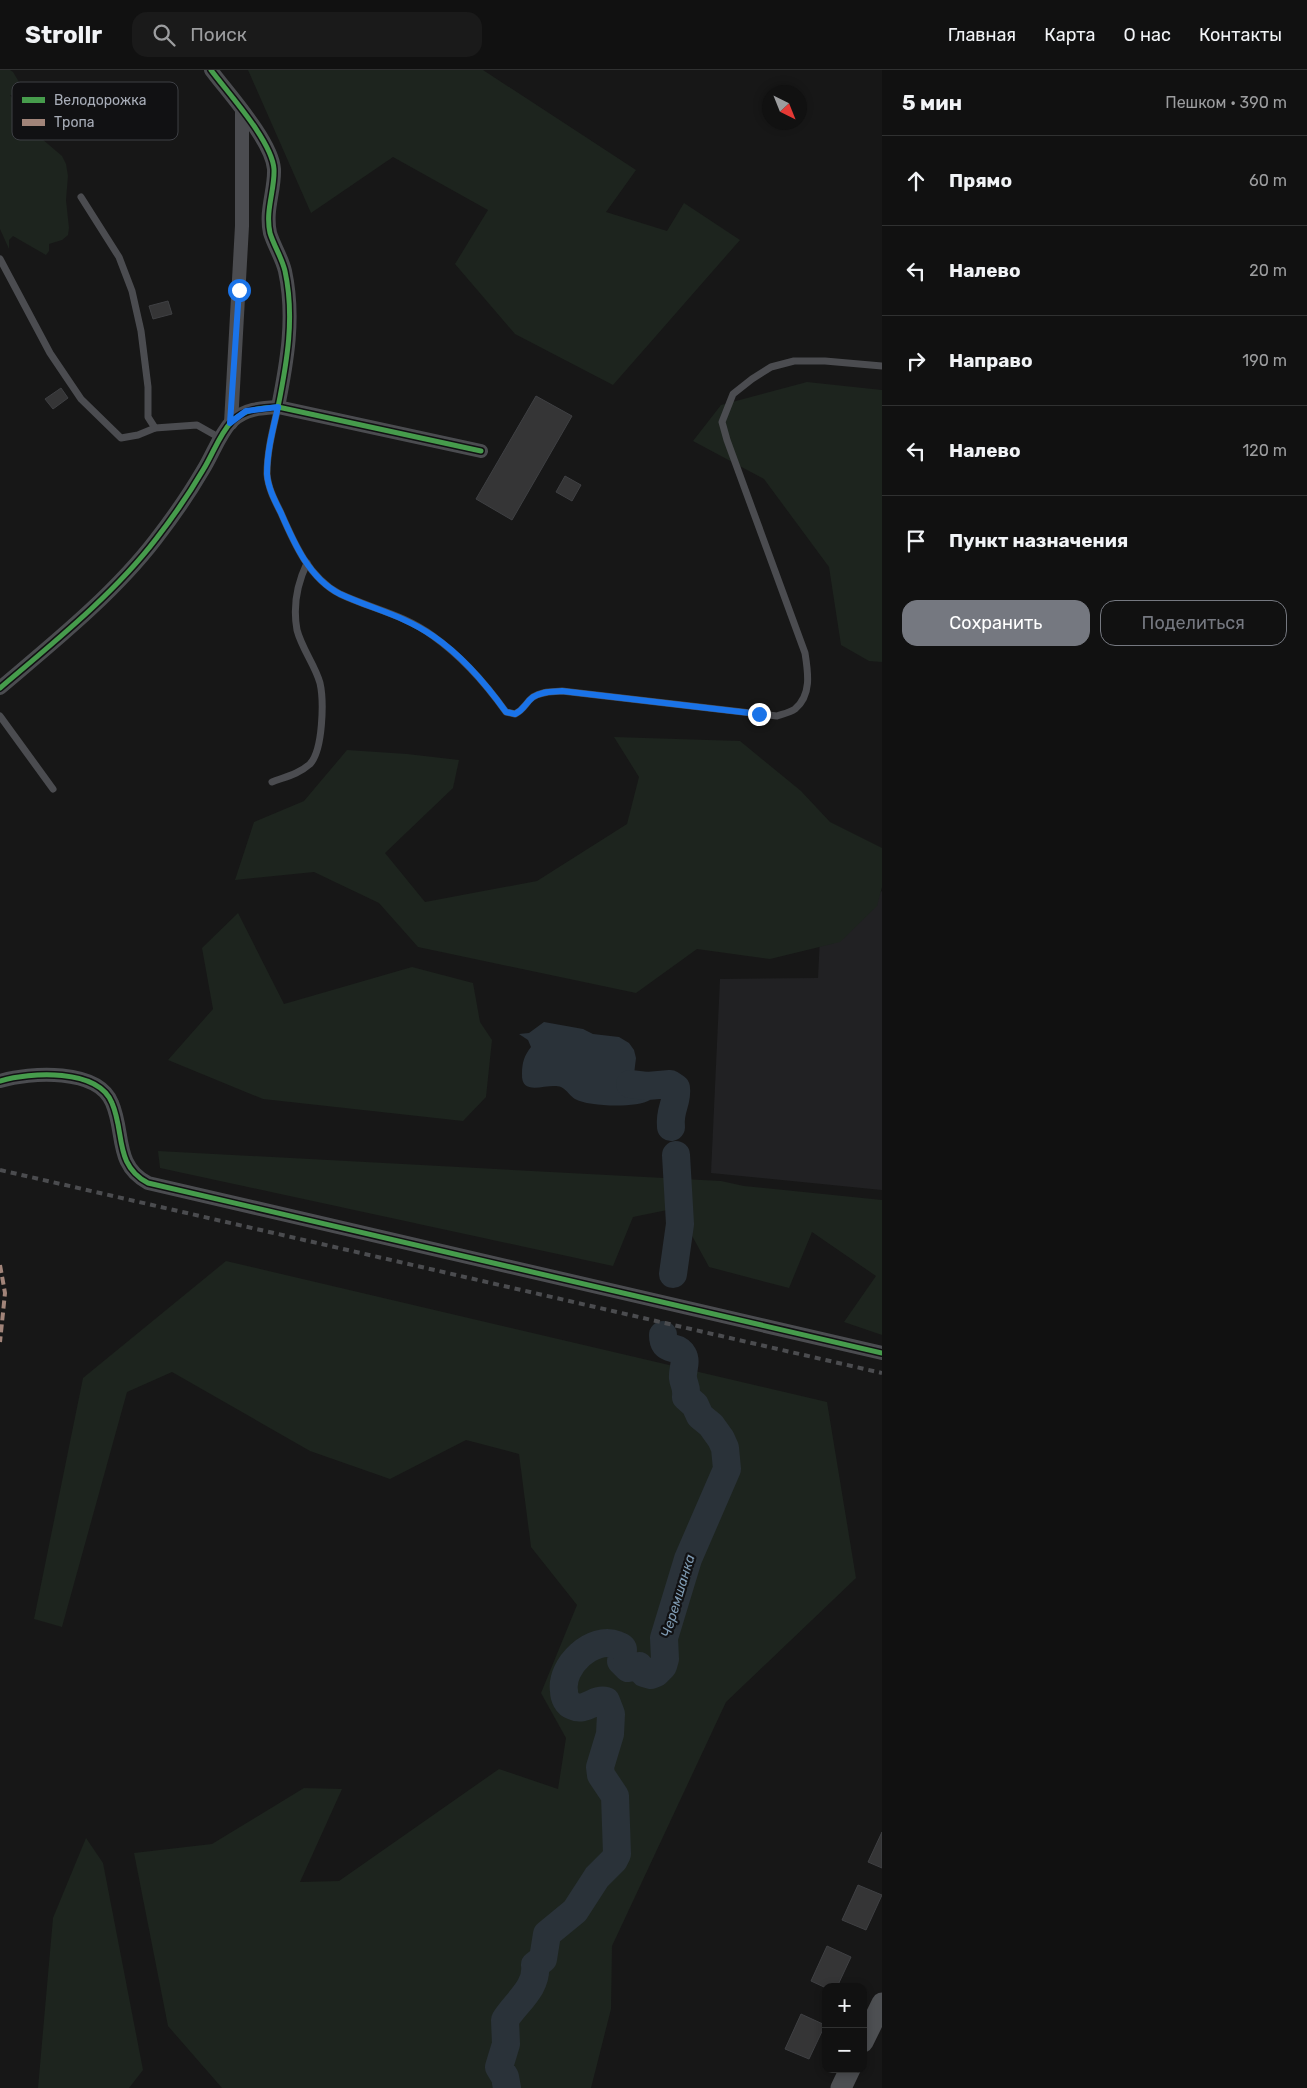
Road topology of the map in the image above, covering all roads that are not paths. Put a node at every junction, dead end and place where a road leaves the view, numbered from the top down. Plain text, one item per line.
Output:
1 (211, 70) edge
2 (242, 110) junction
3 (81, 196) dead end
4 (0, 259) edge
5 (882, 366) edge
6 (278, 407) junction
7 (230, 423) junction
8 (155, 428) junction
9 (220, 438) junction
10 (481, 451) dead end
11 (307, 564) junction
12 (0, 688) edge
13 (0, 716) edge
14 (272, 782) dead end
15 (53, 789) dead end
16 (0, 1081) edge
17 (882, 1353) edge
18 (882, 2003) edge
19 (867, 2034) edge
20 (848, 2073) edge
21 (841, 2088) edge

1 - 2 street
2 - 6 street
2 - 7 street
3 - 8 lane
4 - 8 lane
5 - 11 lane
6 - 7 street
6 - 10 street
6 - 11 lane
7 - 9 street
8 - 9 lane
9 - 12 street
11 - 14 lane
13 - 15 lane
16 - 17 street
18 - 19 main road
20 - 21 main road

